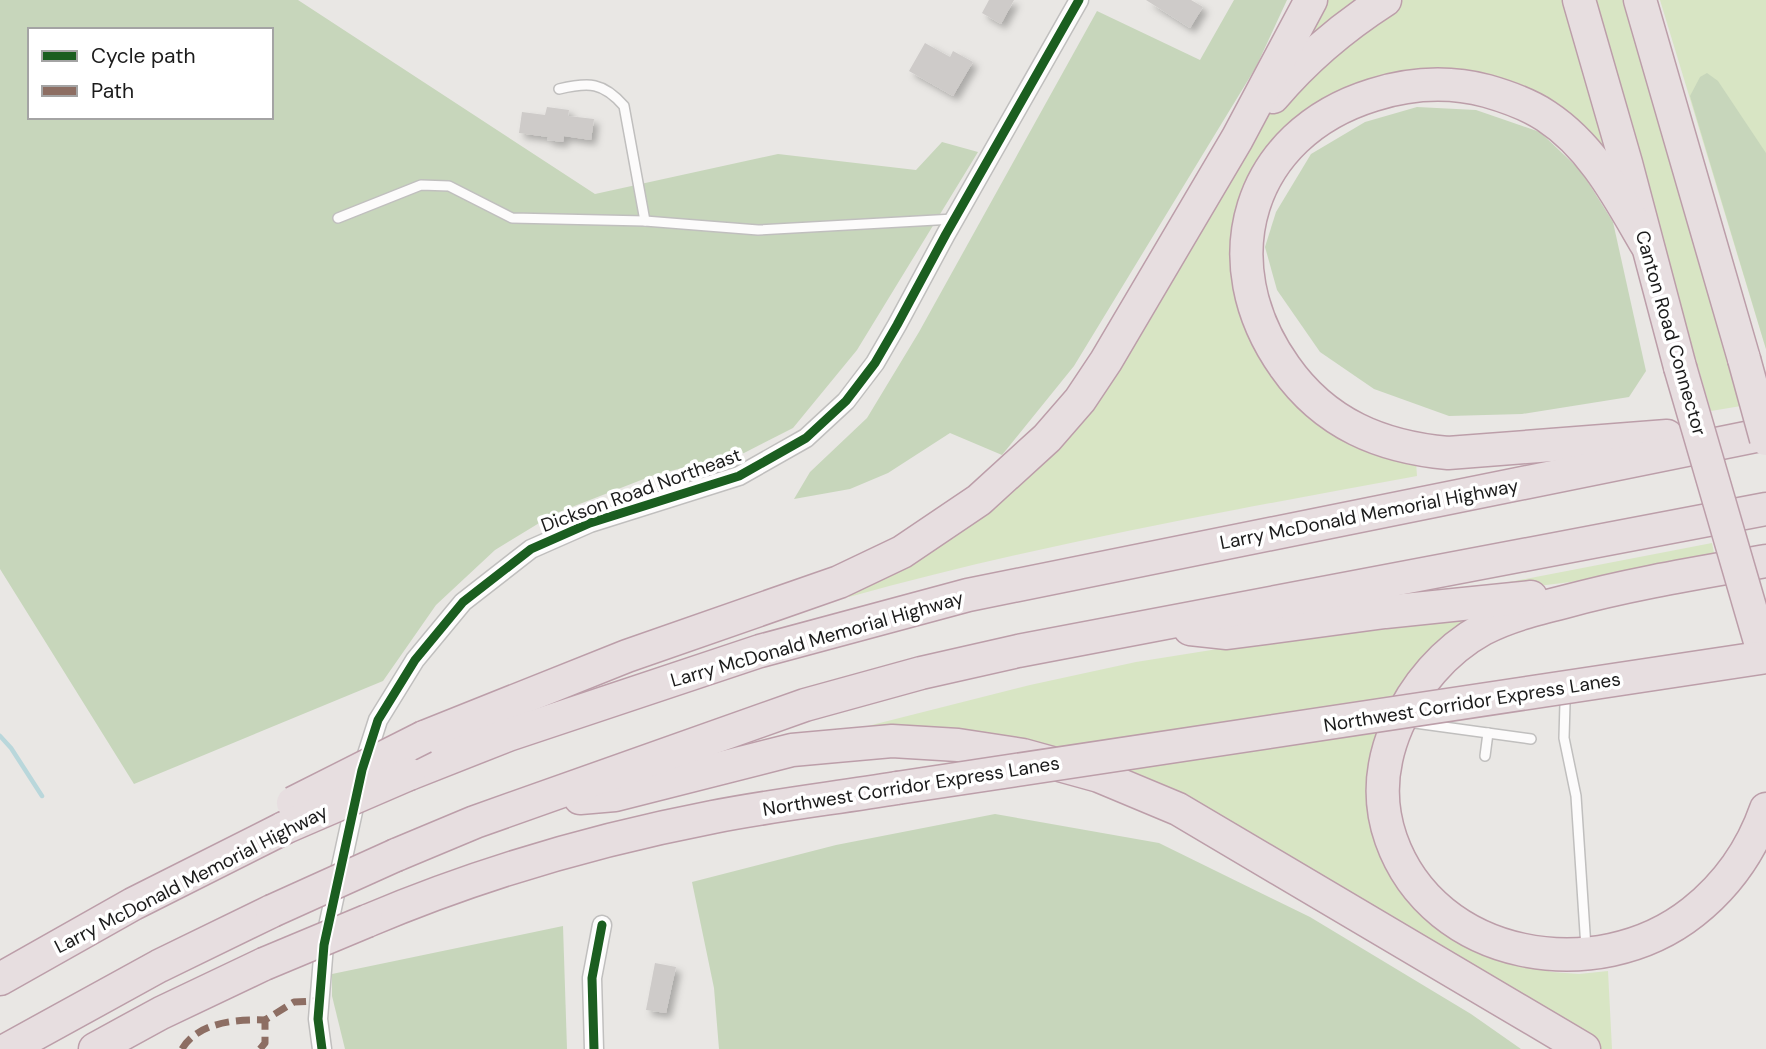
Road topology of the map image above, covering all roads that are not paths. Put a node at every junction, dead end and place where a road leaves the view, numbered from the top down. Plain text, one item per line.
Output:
1 (1079, 0) edge
2 (1311, 0) edge
3 (1385, 0) edge
4 (1579, 0) edge
5 (1640, 0) edge
6 (559, 89) dead end
7 (1237, 139) junction
8 (338, 218) dead end
9 (954, 219) junction
10 (645, 221) junction
11 (1646, 244) junction
12 (1753, 391) junction
13 (1766, 423) edge
14 (1766, 437) edge
15 (1766, 509) edge
16 (1766, 561) edge
17 (1626, 587) junction
18 (1150, 625) junction
19 (1764, 656) edge
20 (1565, 703) dead end
21 (1399, 720) junction
22 (1488, 733) junction
23 (1531, 739) dead end
24 (1485, 756) dead end
25 (533, 801) junction
26 (1766, 809) edge
27 (289, 816) junction
28 (602, 925) dead end
29 (1587, 953) junction
30 (0, 979) edge
31 (8, 1049) edge
32 (94, 1049) edge
33 (322, 1049) edge
34 (594, 1049) edge
35 (1584, 1049) edge

1 - 9 street, Dickson Road Northeast
2 - 7 highway
3 - 7 highway
4 - 11 highway, Canton Road Connector
5 - 12 highway, bridge
6 - 10 lane
7 - 27 highway, bridge
8 - 10 lane
9 - 10 lane
9 - 33 street, Dickson Road Northeast
11 - 13 highway
11 - 19 highway, Canton Road Connector, bridge
12 - 13 highway, bridge
12 - 14 highway, bridge
14 - 27 highway, Larry McDonald Memorial Highway, bridge
15 - 18 highway
16 - 17 highway
17 - 18 highway
17 - 21 highway
18 - 25 highway
19 - 32 highway, Northwest Corridor Express Lanes, bridge
20 - 29 lane
21 - 22 lane
21 - 29 highway
22 - 23 lane
22 - 24 lane
25 - 31 highway, bridge
25 - 35 highway
26 - 29 highway
27 - 30 highway, Larry McDonald Memorial Highway
28 - 34 street

